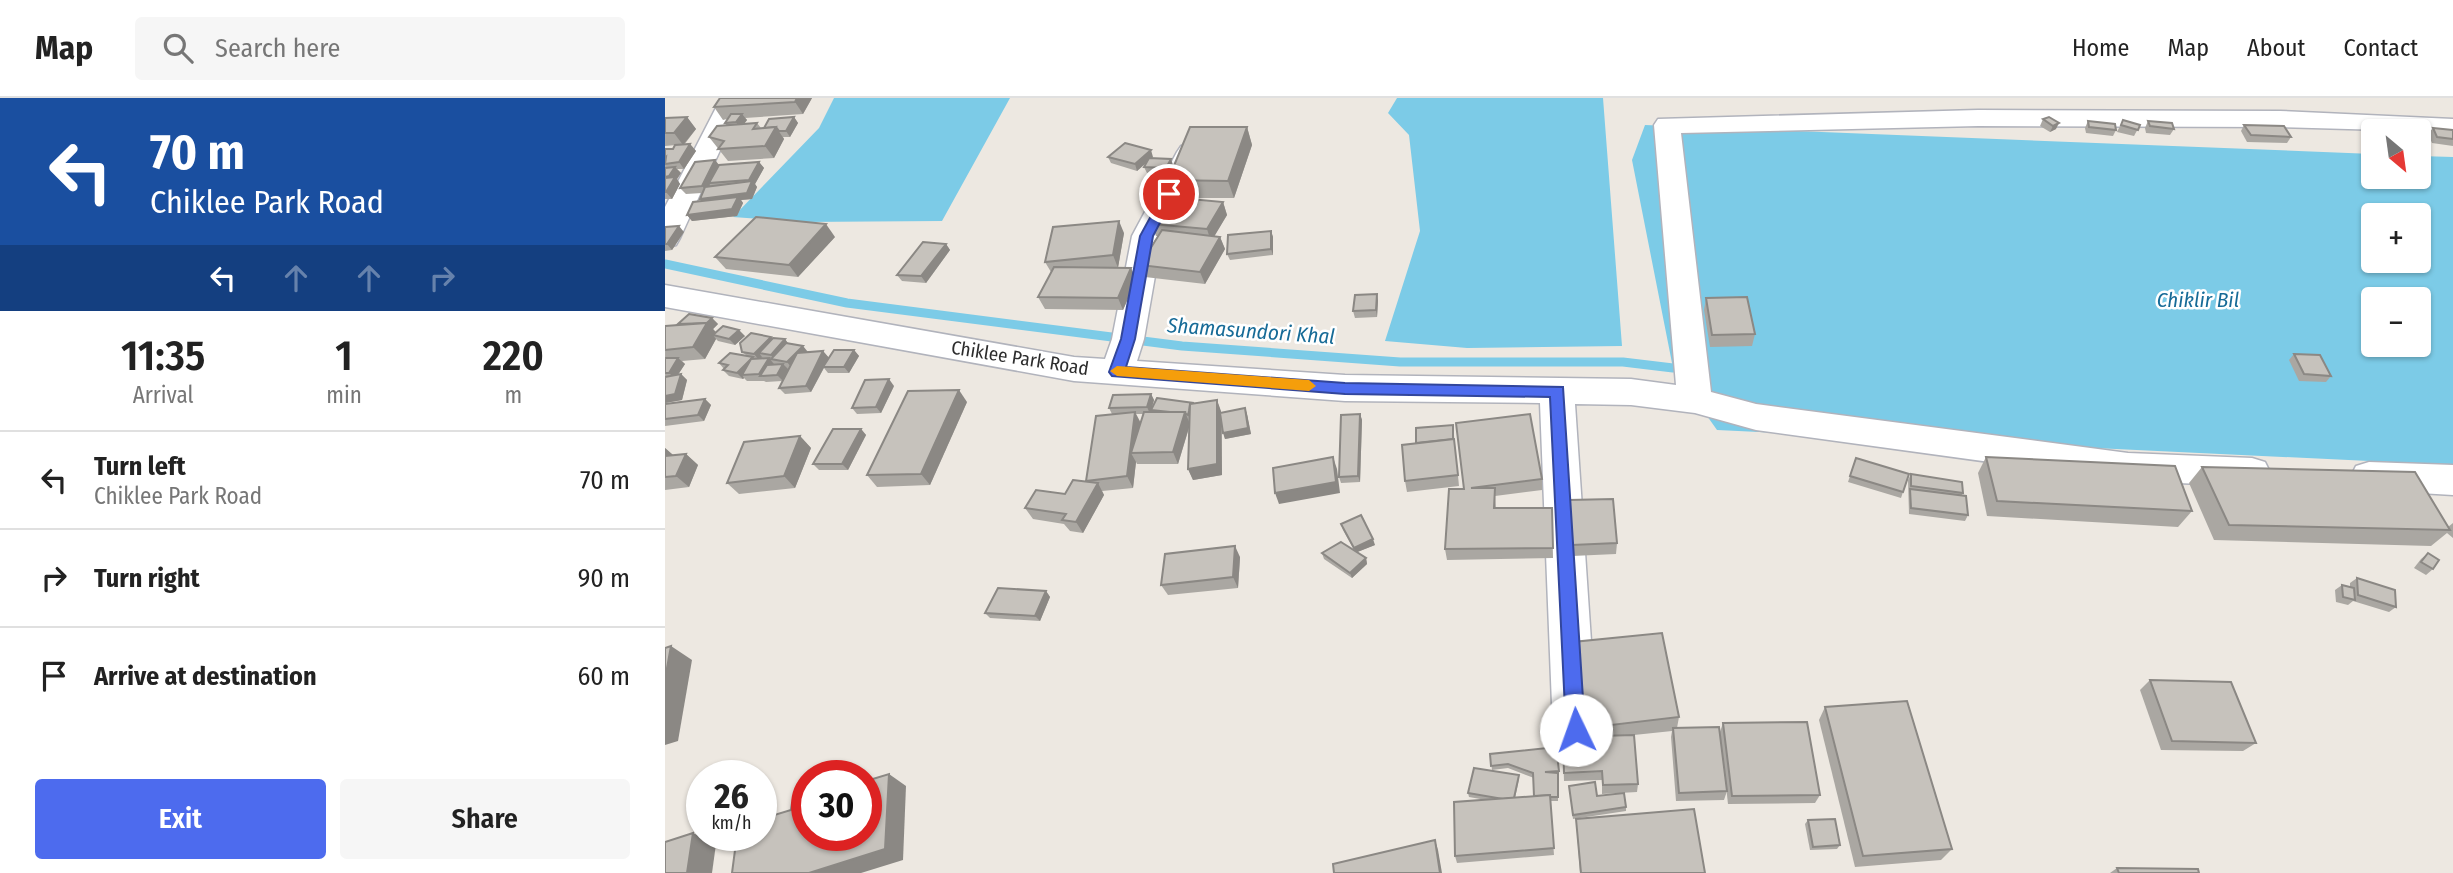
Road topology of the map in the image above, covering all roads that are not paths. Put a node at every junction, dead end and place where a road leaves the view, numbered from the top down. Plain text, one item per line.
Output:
1 (734, 98) edge
2 (2453, 127) edge
3 (1191, 152) edge
4 (665, 237) edge
5 (665, 296) edge
6 (1117, 372) junction
7 (1557, 391) junction
8 (1695, 400) junction
9 (2291, 473) edge
10 (2331, 475) edge
11 (2453, 480) edge
12 (1576, 730) dead end

1 - 4 street
2 - 8 street
3 - 6 street
5 - 6 street, Chiklee Park Road
6 - 7 street, Chiklee Park Road
7 - 8 street, Chiklee Park Road
7 - 12 street
8 - 9 street, Chiklee Park Road
10 - 11 street

